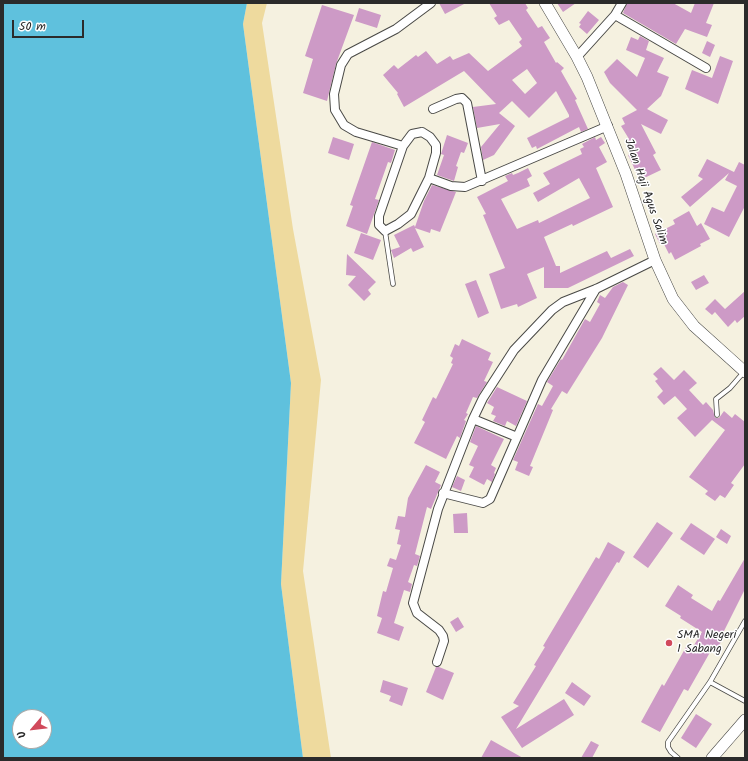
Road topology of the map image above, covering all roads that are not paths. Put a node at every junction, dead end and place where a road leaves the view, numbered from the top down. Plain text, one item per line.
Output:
1 (431, 3) edge
2 (545, 3) edge
3 (622, 3) edge
4 (615, 15) junction
5 (578, 57) junction
6 (706, 68) dead end
7 (433, 109) dead end
8 (608, 126) junction
9 (403, 146) junction
10 (429, 178) junction
11 (482, 181) junction
12 (385, 231) junction
13 (655, 260) junction
14 (393, 284) dead end
15 (596, 289) junction
16 (745, 371) edge
17 (716, 415) dead end
18 (473, 419) junction
19 (517, 437) junction
20 (444, 493) junction
21 (745, 621) edge
22 (438, 662) dead end
23 (710, 682) junction
24 (745, 701) edge
25 (745, 720) edge
26 (678, 758) edge
27 (712, 758) edge

1 - 9 street
2 - 5 main road, Jalan Haji Agus Salim
3 - 4 street
4 - 5 street
4 - 6 street
5 - 8 main road, Jalan Haji Agus Salim
7 - 11 street
8 - 11 street
8 - 13 main road, Jalan Haji Agus Salim
9 - 10 street
9 - 12 street
10 - 11 street
10 - 12 street
12 - 14 lane
13 - 15 street
13 - 16 main road, Jalan Haji Agus Salim
15 - 18 street
15 - 19 street
16 - 17 lane
18 - 19 street
18 - 20 street
19 - 20 street
20 - 22 street
21 - 23 lane
23 - 24 lane
23 - 26 lane
25 - 27 main road

